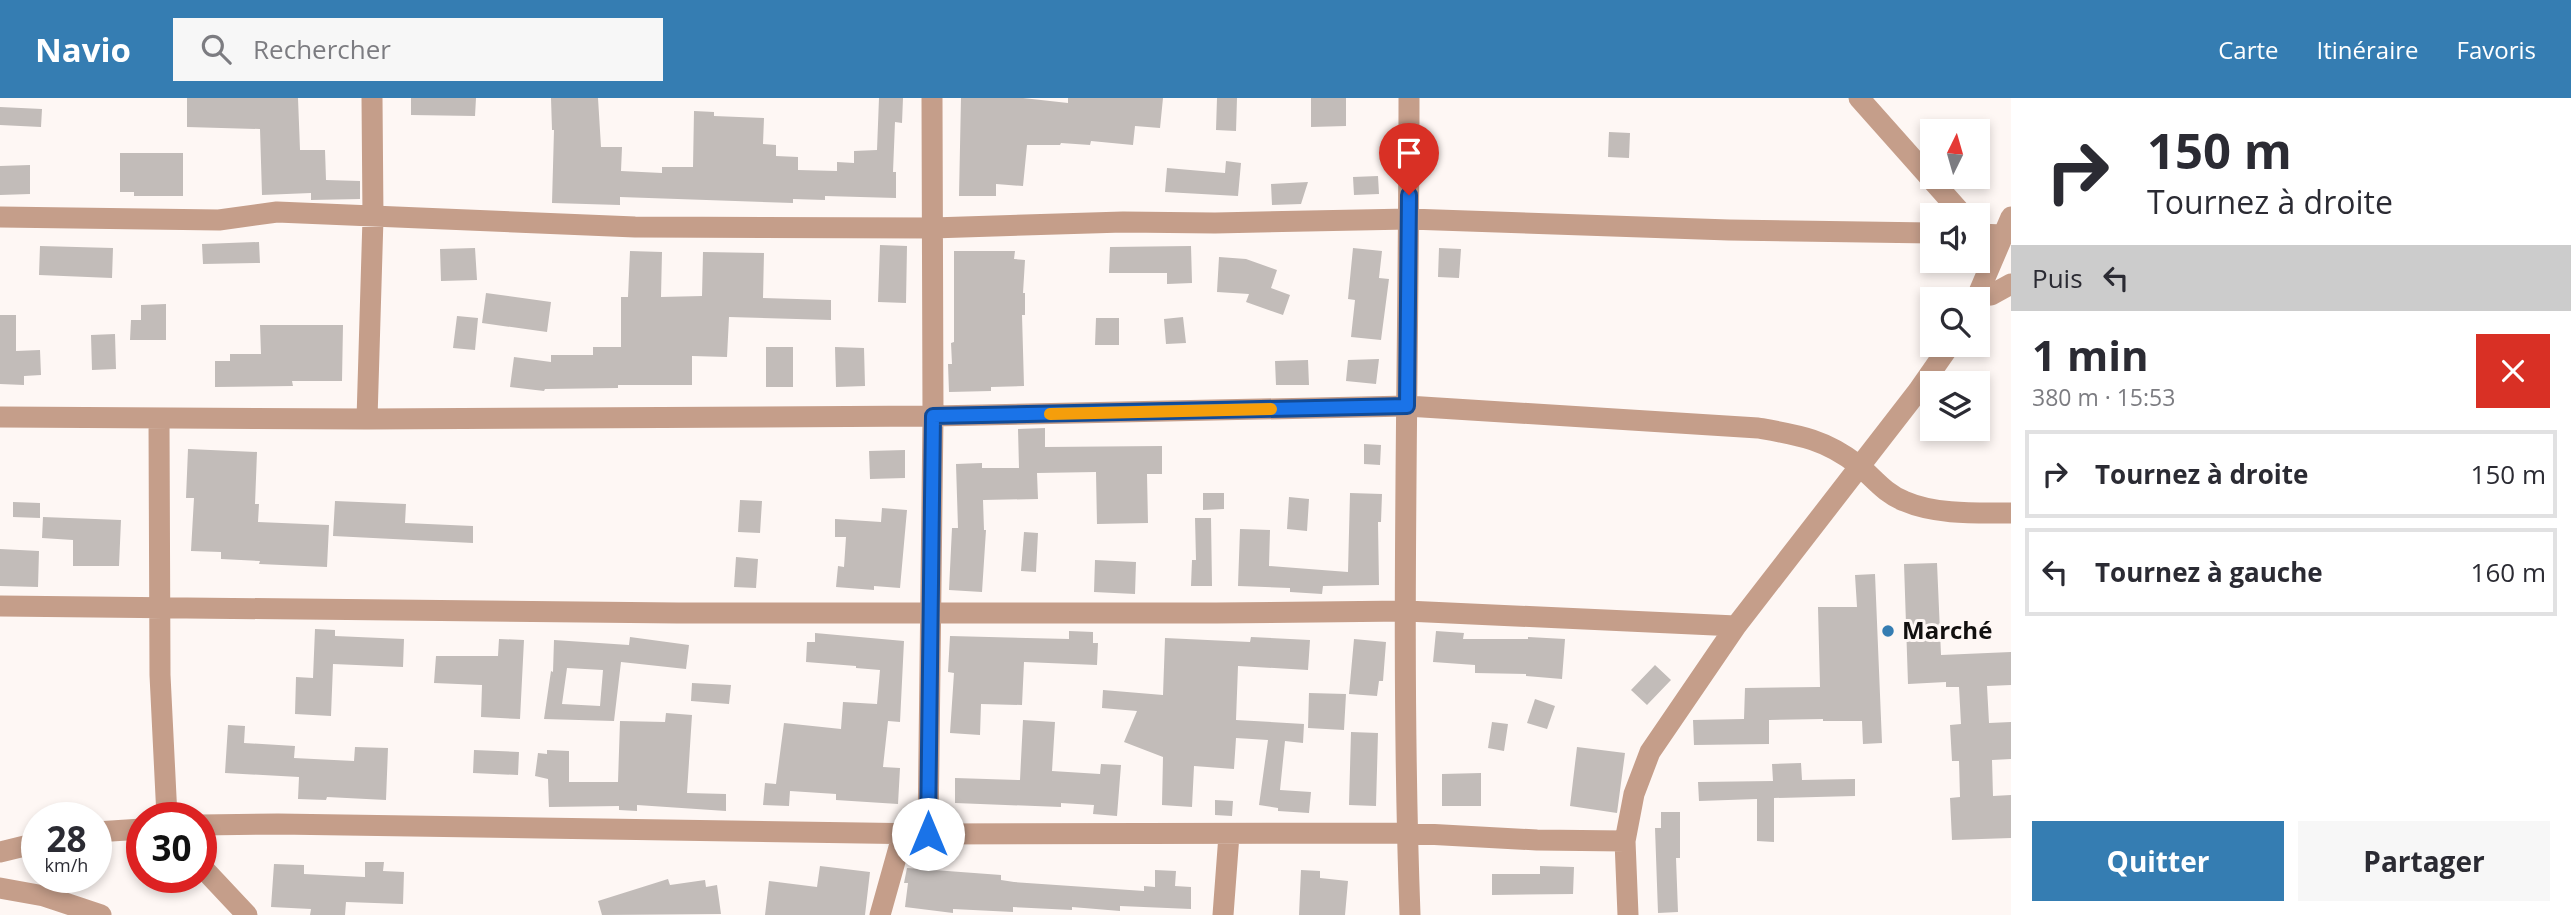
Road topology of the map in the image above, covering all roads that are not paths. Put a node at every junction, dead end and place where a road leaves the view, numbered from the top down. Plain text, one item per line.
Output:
1 (372, 98) edge
2 (932, 98) edge
3 (1409, 98) edge
4 (1859, 98) edge
5 (1952, 203) edge
6 (0, 217) edge
7 (373, 218) junction
8 (1409, 219) junction
9 (2007, 226) edge
10 (932, 228) junction
11 (1990, 231) edge
12 (1920, 233) edge
13 (2011, 284) edge
14 (1982, 287) edge
15 (1990, 295) edge
16 (1942, 357) edge
17 (1407, 406) junction
18 (933, 416) junction
19 (0, 417) edge
20 (159, 418) junction
21 (367, 419) junction
22 (1859, 466) junction
23 (2011, 513) edge
24 (0, 606) edge
25 (160, 606) junction
26 (1406, 611) junction
27 (929, 612) junction
28 (1735, 626) junction
29 (166, 802) edge
30 (217, 825) edge
31 (903, 833) junction
32 (1407, 833) junction
33 (928, 834) junction
34 (1229, 835) junction
35 (1625, 841) junction
36 (21, 847) edge
37 (0, 852) edge
38 (217, 883) edge
39 (0, 888) edge
40 (101, 915) edge
41 (247, 915) edge
42 (880, 915) edge
43 (1223, 915) edge
44 (1410, 915) edge
45 (1628, 915) edge

1 - 7 street
2 - 10 street
3 - 8 street
4 - 5 street
6 - 7 street
7 - 10 street
7 - 21 street
8 - 10 street
8 - 12 street
8 - 17 street
9 - 11 street
9 - 14 street
10 - 18 street
13 - 15 street
16 - 22 street
17 - 18 street
17 - 22 street
17 - 26 street
18 - 21 street
18 - 27 street
19 - 20 street
20 - 21 street
20 - 25 street
22 - 23 street
22 - 28 street
24 - 25 street
25 - 27 street
25 - 29 street
26 - 27 street
26 - 28 street
26 - 32 street
27 - 33 street
28 - 35 street
30 - 31 street
31 - 33 street
31 - 42 street
32 - 34 street
32 - 35 street
32 - 44 street
33 - 34 street
34 - 43 street
35 - 45 street
36 - 37 street
38 - 41 street
39 - 40 street

